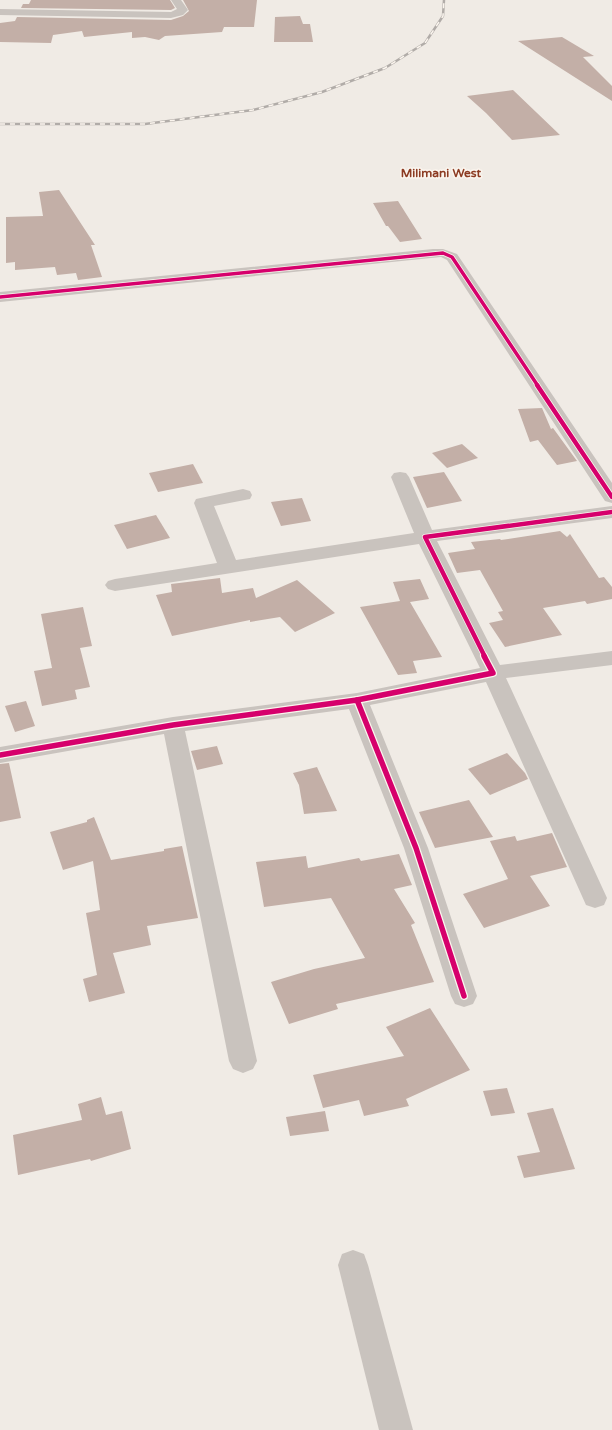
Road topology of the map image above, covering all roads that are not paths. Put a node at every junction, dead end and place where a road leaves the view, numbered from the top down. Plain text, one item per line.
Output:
1 (176, 0) edge
2 (0, 12) edge
3 (0, 297) edge
4 (400, 477) dead end
5 (243, 495) dead end
6 (612, 497) edge
7 (612, 512) edge
8 (425, 537) junction
9 (229, 568) junction
10 (115, 585) dead end
11 (612, 658) edge
12 (493, 673) junction
13 (357, 700) junction
14 (173, 726) junction
15 (0, 755) edge
16 (594, 898) dead end
17 (464, 996) dead end
18 (243, 1061) dead end
19 (353, 1265) dead end
20 (396, 1430) edge

1 - 2 street
3 - 6 street
4 - 8 street
5 - 9 street
7 - 8 street
8 - 9 street
8 - 12 street
9 - 10 street
11 - 12 street
12 - 13 street
12 - 16 street
13 - 14 street
13 - 17 street
14 - 15 street
14 - 18 street
19 - 20 street

